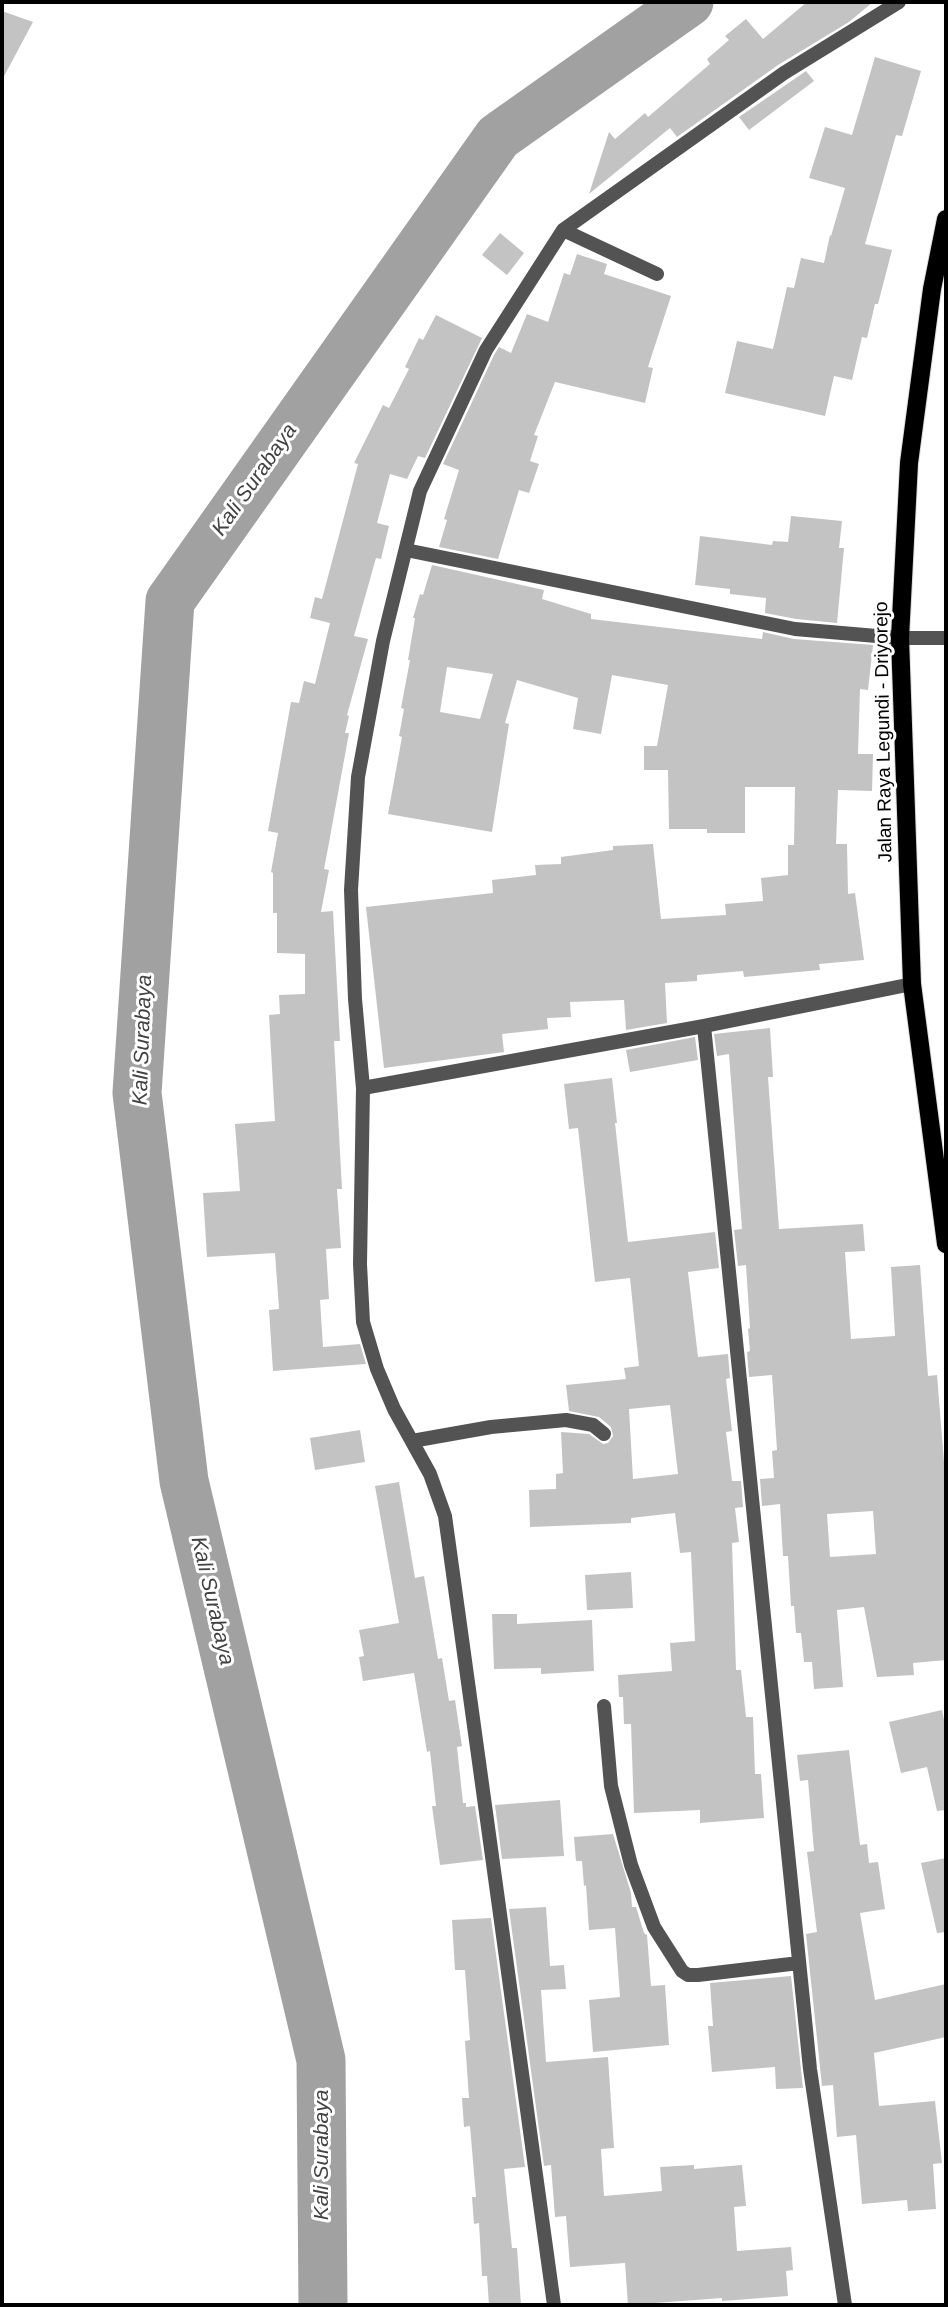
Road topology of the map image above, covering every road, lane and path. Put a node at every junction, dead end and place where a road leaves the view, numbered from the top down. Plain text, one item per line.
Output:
1 (899, 2) edge
2 (946, 219) edge
3 (562, 230) junction
4 (657, 274) dead end
5 (406, 550) junction
6 (900, 638) junction
7 (946, 638) edge
8 (912, 984) junction
9 (704, 1026) junction
10 (363, 1087) junction
11 (946, 1244) edge
12 (604, 1434) dead end
13 (412, 1441) junction
14 (604, 1706) dead end
15 (799, 1963) junction
16 (554, 2305) edge
17 (845, 2305) edge

1 - 3 street
2 - 6 main road, Jalan Raya Legundi - Driyorejo
3 - 4 street
3 - 5 street
5 - 6 street
5 - 10 street
6 - 7 street
6 - 8 main road, Jalan Raya Legundi - Driyorejo
8 - 9 street
8 - 11 main road, Jalan Raya Legundi - Driyorejo
9 - 10 street
9 - 15 street
10 - 13 street
12 - 13 street
13 - 16 street
14 - 15 street
15 - 17 street

